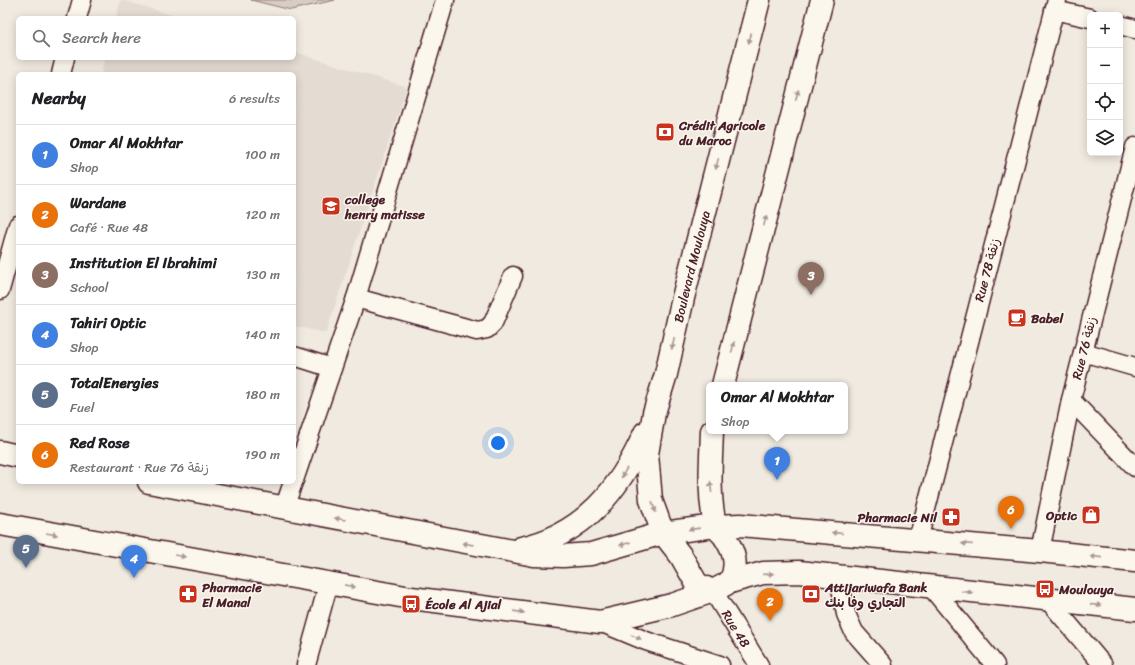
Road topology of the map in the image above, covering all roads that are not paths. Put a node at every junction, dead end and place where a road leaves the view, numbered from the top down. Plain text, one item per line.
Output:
1 (82, 0) edge
2 (445, 0) edge
3 (759, 0) edge
4 (822, 0) edge
5 (1055, 5) edge
6 (78, 16) edge
7 (1087, 17) edge
8 (1123, 26) edge
9 (1135, 28) edge
10 (64, 60) edge
11 (62, 72) edge
12 (1135, 147) edge
13 (16, 239) edge
14 (12, 268) edge
15 (513, 276) dead end
16 (0, 290) edge
17 (356, 298) junction
18 (1083, 352) junction
19 (296, 357) edge
20 (332, 368) junction
21 (1134, 368) edge
22 (724, 382) edge
23 (1071, 400) junction
24 (654, 413) junction
25 (712, 434) edge
26 (0, 452) edge
27 (16, 456) edge
28 (1135, 467) edge
29 (296, 475) edge
30 (159, 484) edge
31 (293, 484) edge
32 (284, 509) junction
33 (0, 524) edge
34 (715, 526) junction
35 (663, 533) junction
36 (918, 540) junction
37 (506, 551) junction
38 (1040, 551) junction
39 (1135, 561) edge
40 (839, 578) junction
41 (329, 582) junction
42 (721, 587) junction
43 (932, 588) junction
44 (1049, 601) junction
45 (1135, 609) edge
46 (600, 622) junction
47 (306, 665) edge
48 (720, 665) edge
49 (759, 665) edge
50 (883, 665) edge
51 (995, 665) edge
52 (1103, 665) edge

1 - 6 street
2 - 17 street
3 -> 24 main road, Boulevard Moulouya
22 -> 4 main road
5 - 7 street
5 - 36 street, Rue 78 زنقة
8 - 9 street
10 - 11 street
12 - 18 street, Rue 76 زنقة
13 - 14 street
14 - 16 street
15 - 17 street
17 - 20 street
18 - 21 street
18 - 23 street, Rue 76 زنقة
19 - 20 street
20 - 29 street
23 - 28 street
23 - 38 street, Rue 76 زنقة
24 -> 35 main road, Boulevard Moulouya
24 -> 37 main road
34 -> 25 main road
26 - 27 main road
30 - 32 main road
31 - 32 street
37 -> 32 main road
33 -> 41 main road
34 -> 35 main road
36 -> 34 main road
34 - 42 main road
35 -> 37 main road
35 - 42 main road, Boulevard Moulouya
38 -> 36 main road
39 -> 38 main road
42 -> 40 main road
40 - 43 main road
40 - 50 street
41 -> 46 main road
41 - 47 street
42 - 46 main road
42 - 49 street, Rue 48
43 -> 44 main road
43 - 51 street
44 -> 45 main road
44 - 52 street
46 -> 48 street

